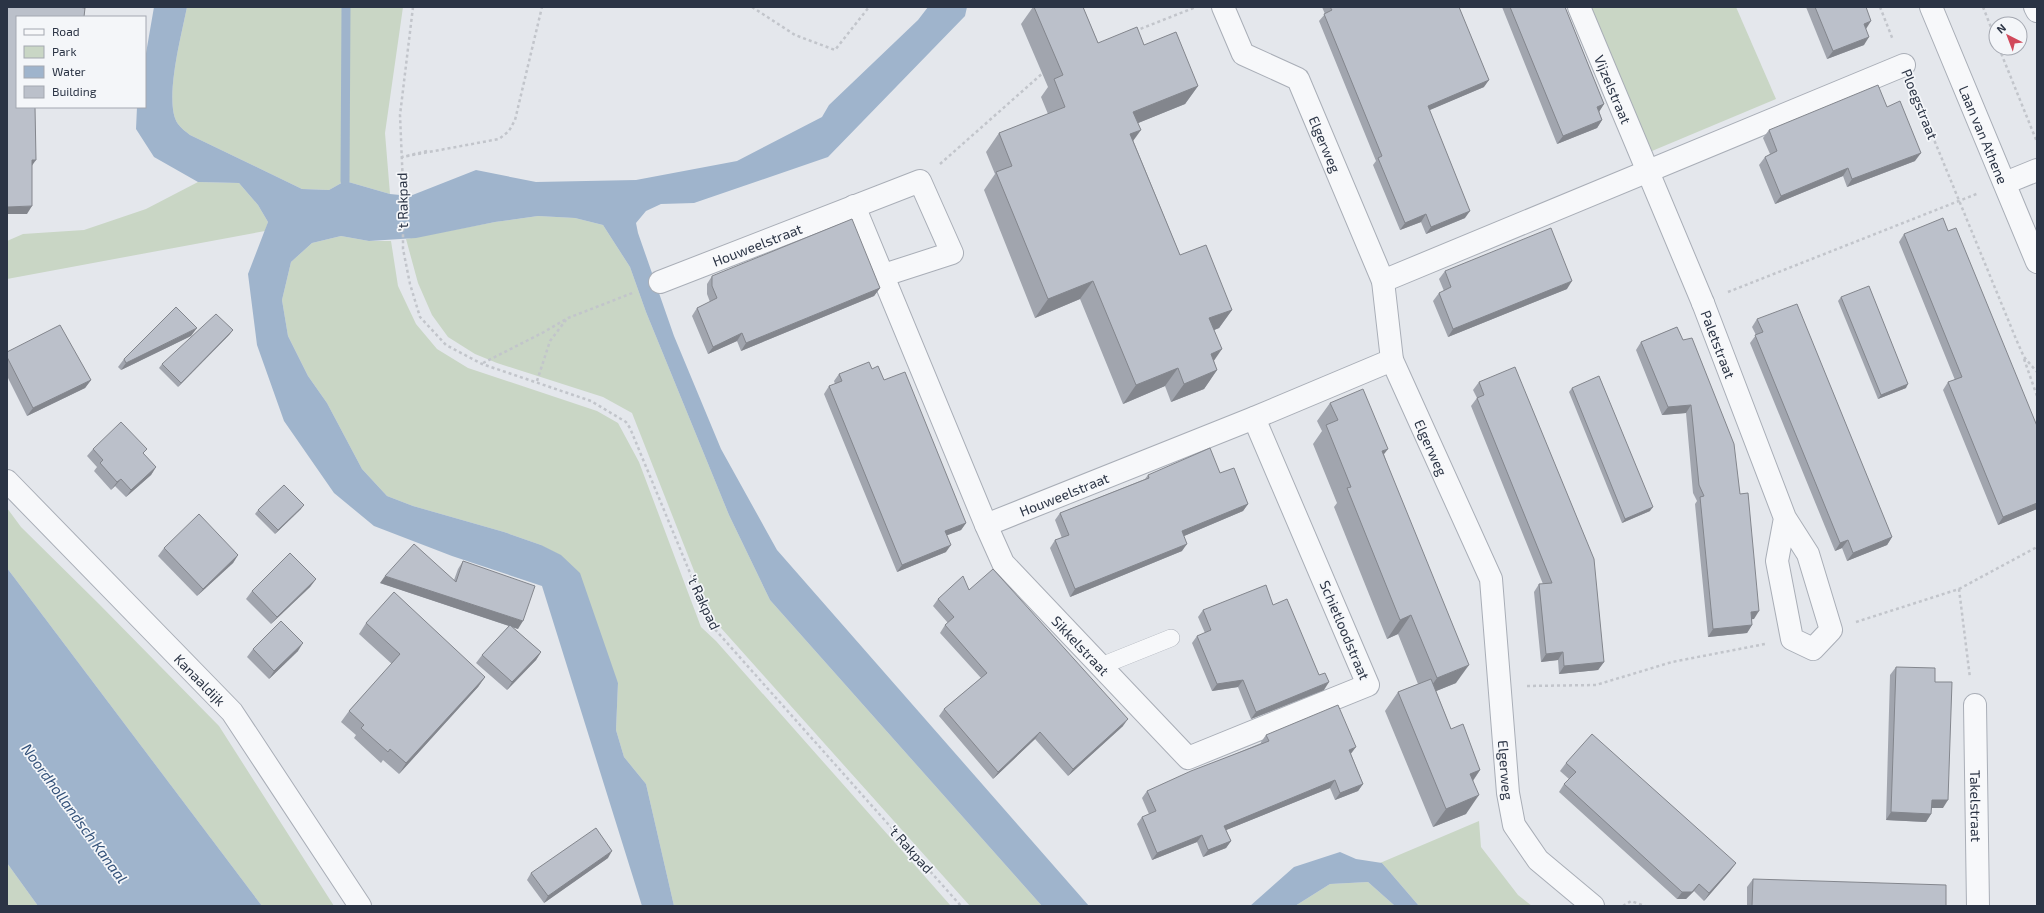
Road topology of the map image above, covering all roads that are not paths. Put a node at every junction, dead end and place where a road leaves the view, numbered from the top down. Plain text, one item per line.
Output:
1 (1222, 7) edge
2 (1580, 7) edge
3 (1931, 7) edge
4 (2036, 7) edge
5 (2037, 11) edge
6 (1904, 65) road end
7 (2037, 170) edge
8 (1649, 171) junction
9 (2005, 183) junction
10 (854, 206) junction
11 (2037, 262) edge
12 (884, 275) junction
13 (1383, 281) junction
14 (660, 282) dead end
15 (1392, 360) junction
16 (1254, 418) junction
17 (7, 481) edge
18 (1785, 518) junction
19 (986, 525) junction
20 (1171, 638) dead end
21 (1101, 666) junction
22 (1975, 705) road end
23 (1188, 758) joint
24 (360, 906) edge
25 (1593, 906) edge
26 (1978, 906) edge

1 - 13 street, Elgerweg
2 - 8 street, Vijzelstraat
3 - 9 street, Laan van Athene
4 - 5 street
6 - 8 street
7 - 9 street
8 - 13 street
8 - 18 street, Paletstraat
9 - 11 street, Laan van Athene
10 - 12 street
10 - 12 street, Houweelstraat
10 - 14 street, Houweelstraat
12 - 19 street
13 - 15 street, Elgerweg
15 - 16 street, Houweelstraat
15 - 25 street, Elgerweg
16 - 19 street, Houweelstraat
16 - 23 street, Schietloodstraat
17 - 24 street, Kanaaldijk
18 - 18 street, Paletstraat
19 - 21 street, Sikkelstraat
20 - 21 lane
21 - 23 street, Sikkelstraat
22 - 26 street, Takelstraat

